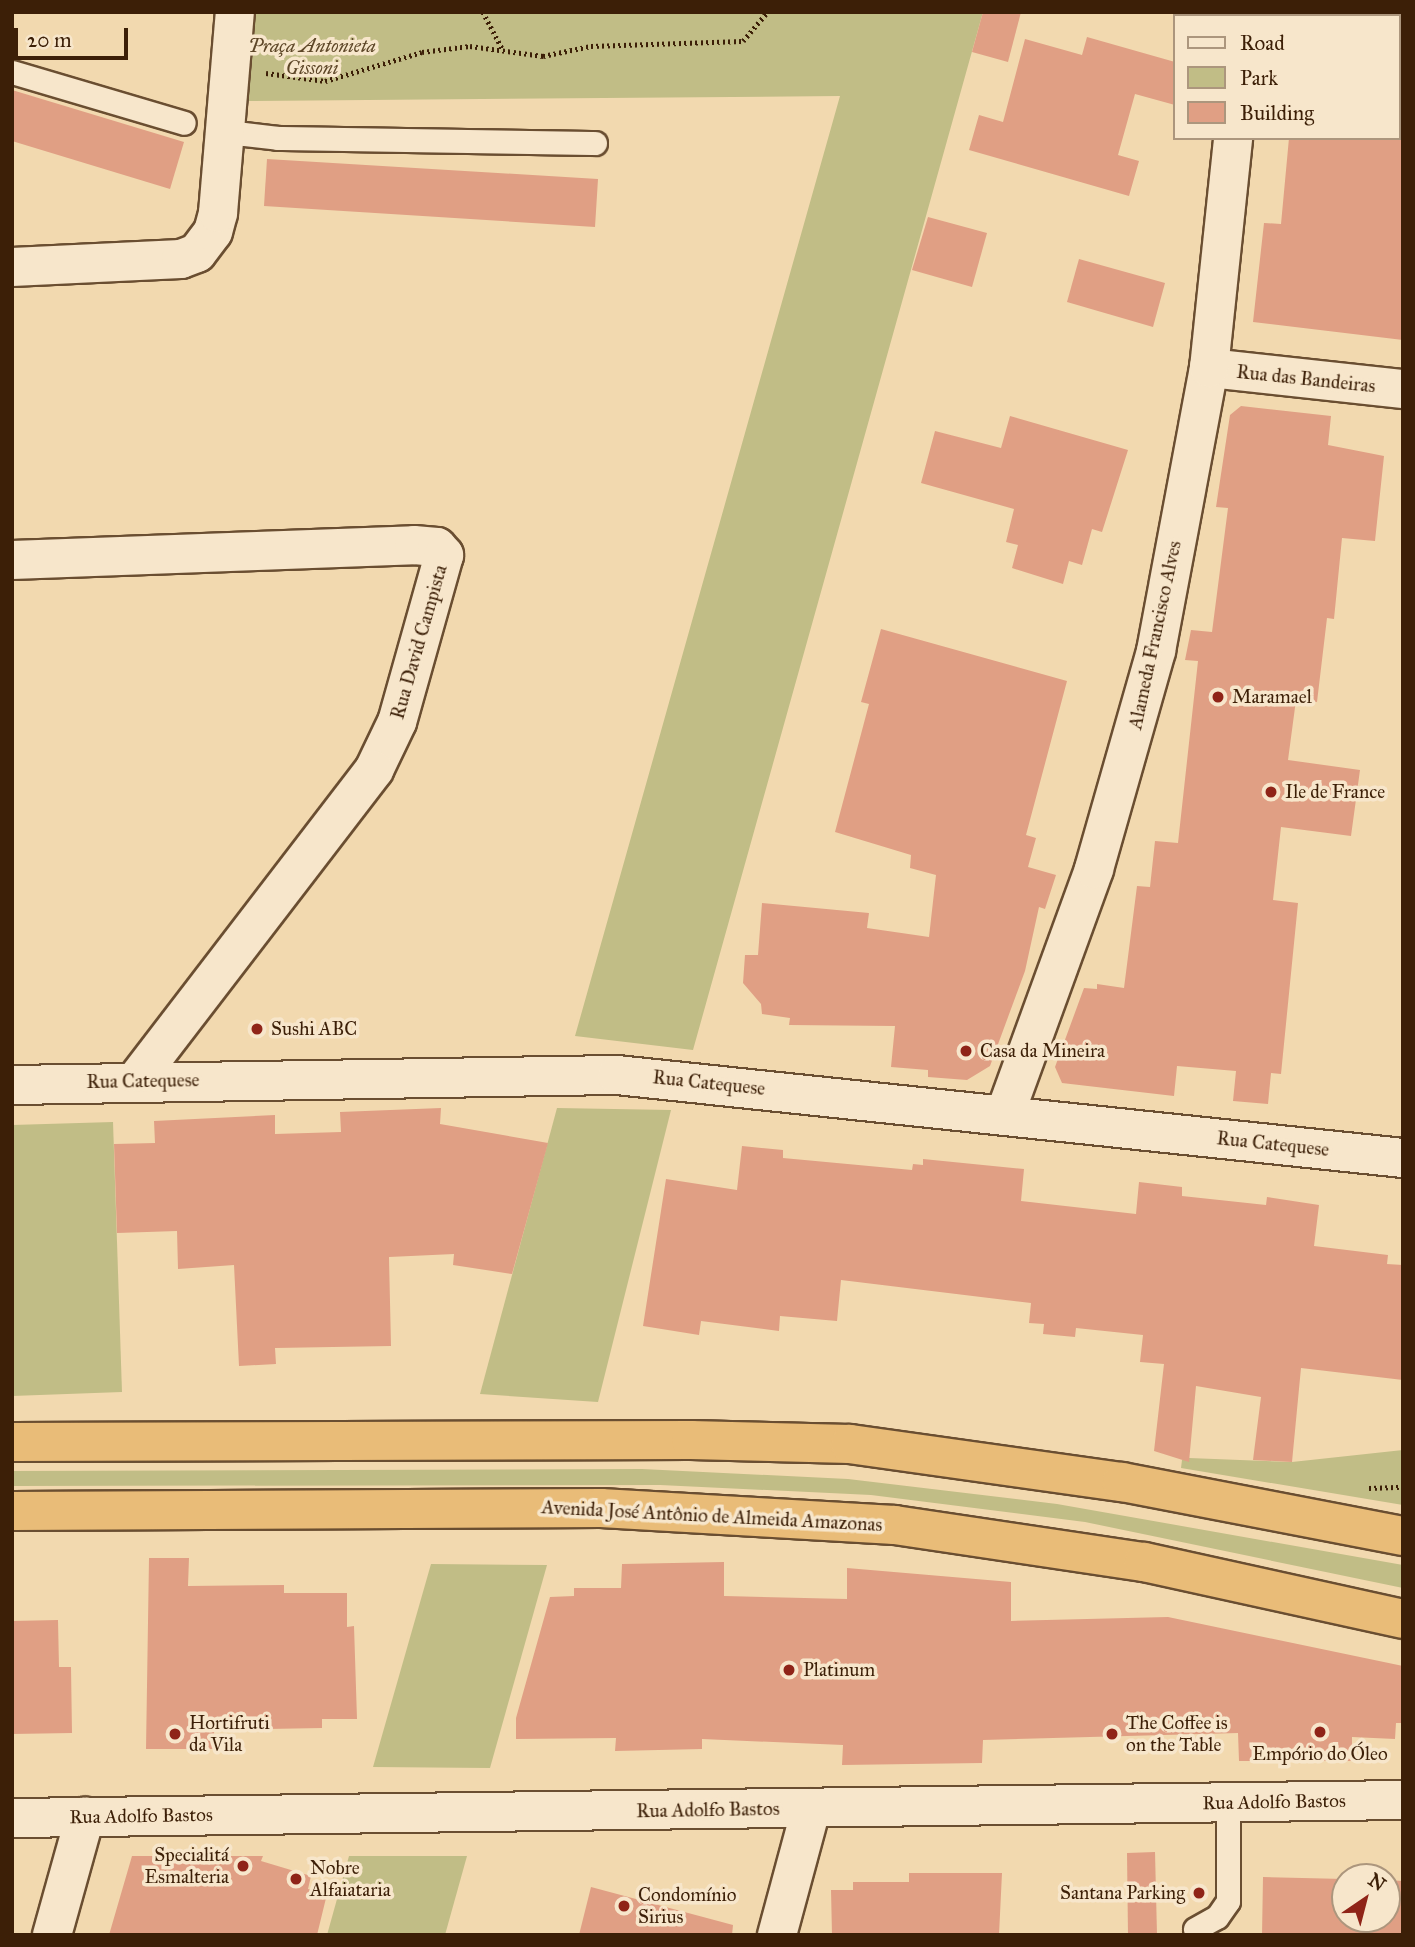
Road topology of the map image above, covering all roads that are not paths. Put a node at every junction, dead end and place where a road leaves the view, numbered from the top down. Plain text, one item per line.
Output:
1 (235, 12) edge
2 (12, 72) edge
3 (184, 123) dead end
4 (227, 132) junction
5 (1233, 140) edge
6 (596, 143) dead end
7 (12, 267) edge
8 (1209, 368) junction
9 (1403, 389) edge
10 (12, 560) edge
11 (136, 1080) junction
12 (12, 1085) edge
13 (1005, 1114) junction
14 (1403, 1158) edge
15 (12, 1442) edge
16 (12, 1511) edge
17 (1403, 1536) edge
18 (1403, 1619) edge
19 (1403, 1800) edge
20 (1228, 1802) junction
21 (811, 1809) junction
22 (85, 1817) junction
23 (12, 1818) edge
24 (1195, 1929) dead end
25 (52, 1935) edge
26 (777, 1935) edge

1 - 4 street
2 - 3 lane
4 - 6 lane
4 - 7 street
5 - 8 street, Alameda Francisco Alves
8 - 9 street, Rua das Bandeiras
8 - 13 street, Alameda Francisco Alves
10 - 11 street, Rua David Campista
11 - 12 street, Rua Catequese
11 - 13 street, Rua Catequese
13 - 14 street, Rua Catequese
15 - 17 highway
16 - 18 highway, Avenida José Antônio de Almeida Amazonas
19 - 20 street, Rua Adolfo Bastos
20 - 21 street, Rua Adolfo Bastos
20 - 24 lane
21 - 22 street, Rua Adolfo Bastos
21 - 26 street
22 - 23 street, Rua Adolfo Bastos
22 - 25 street

